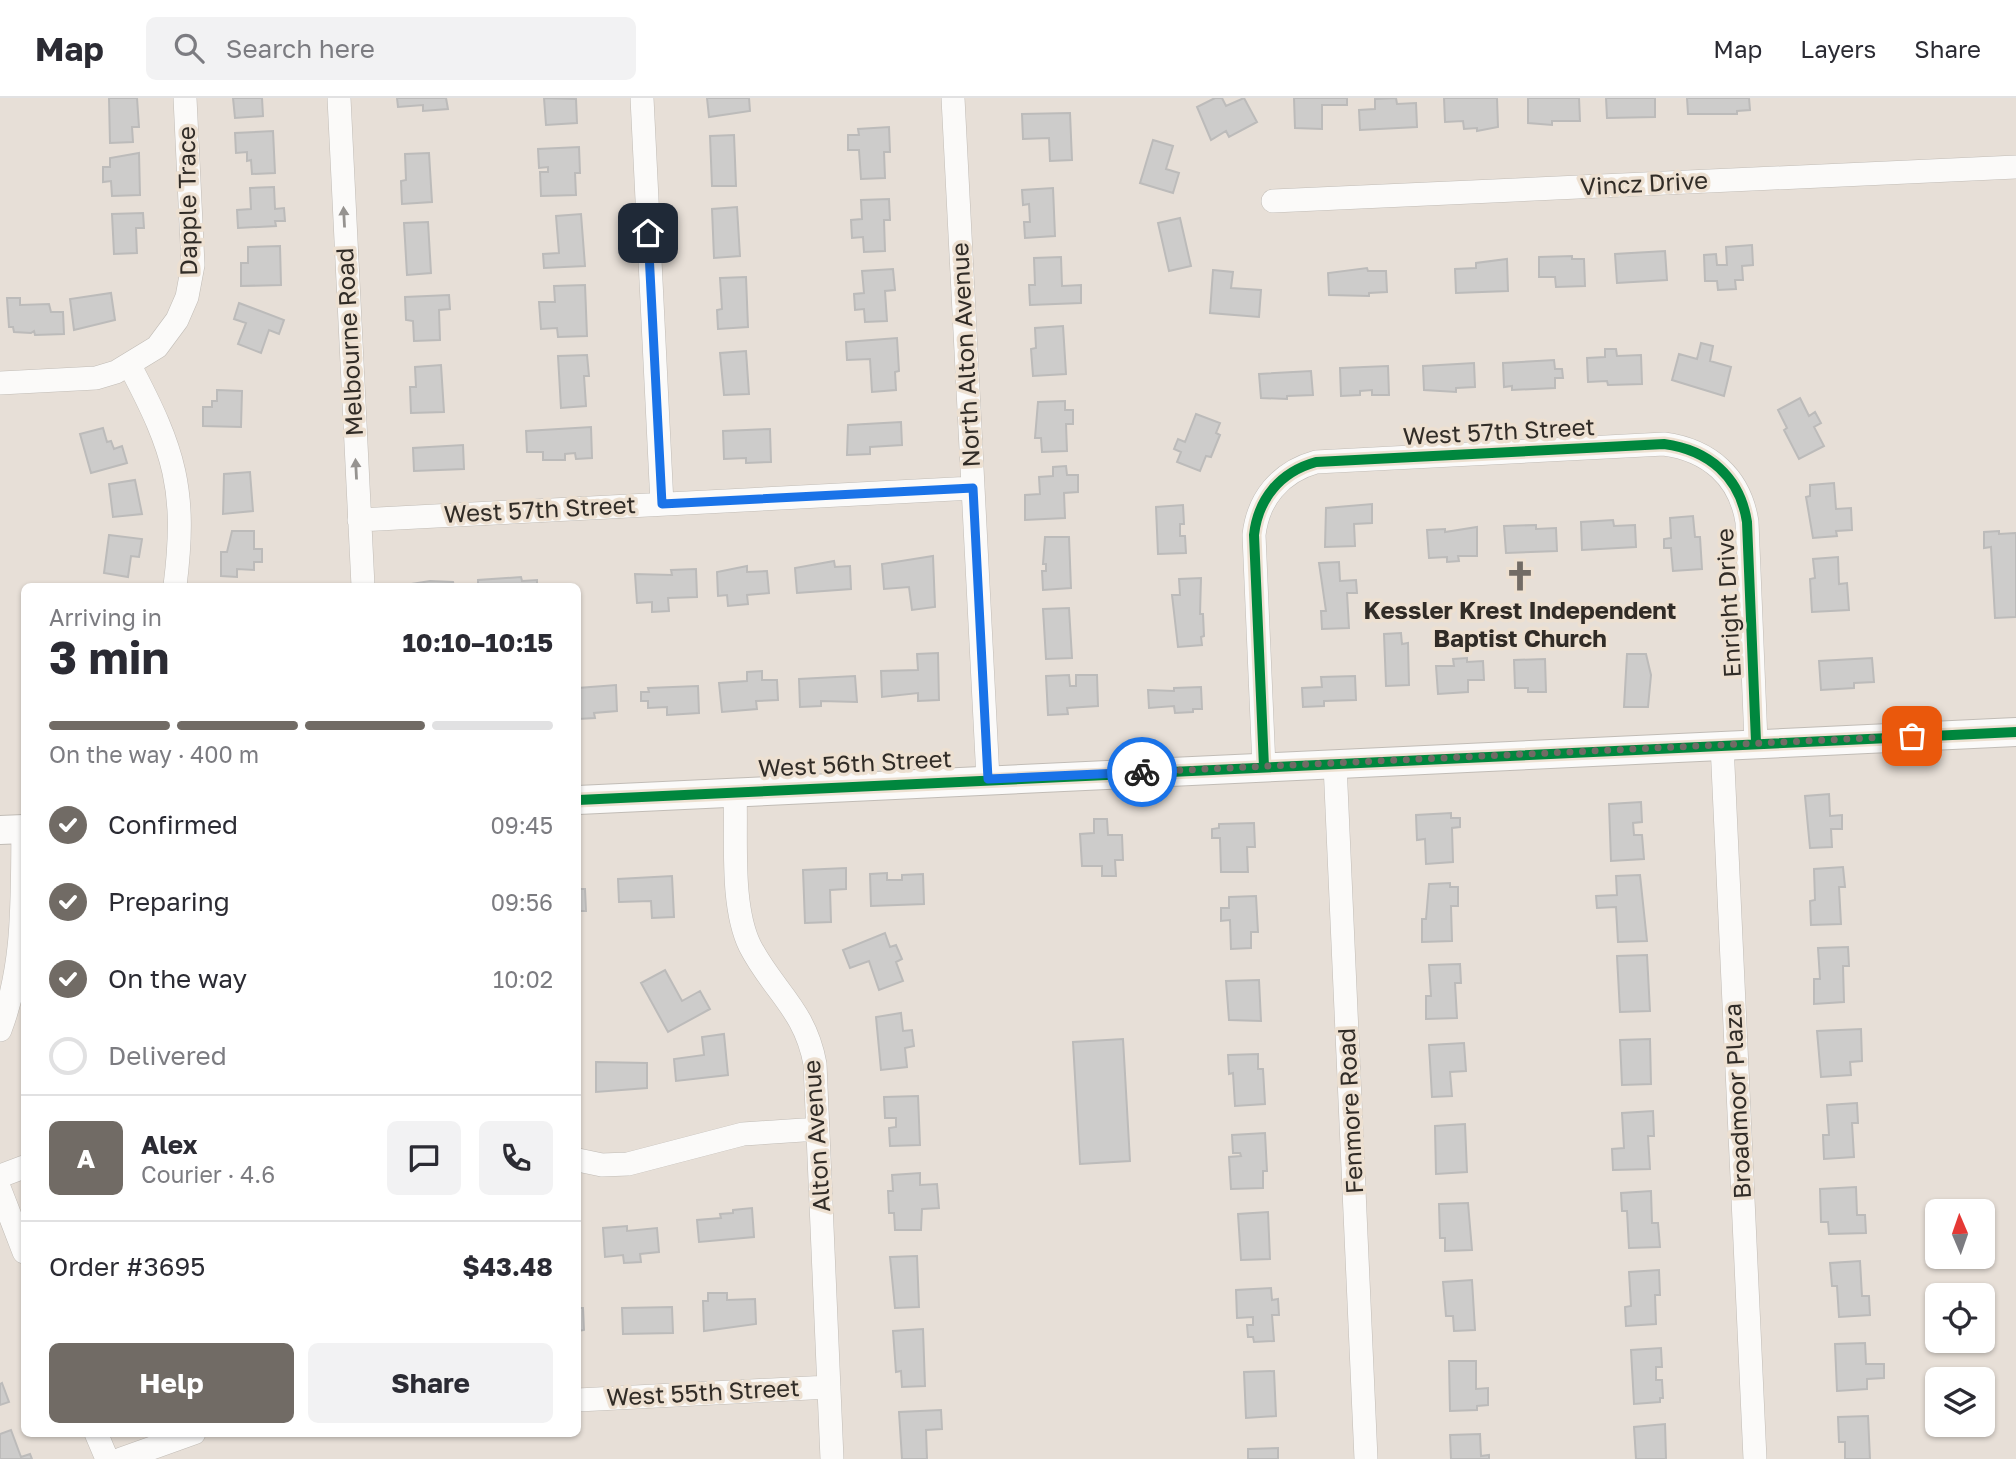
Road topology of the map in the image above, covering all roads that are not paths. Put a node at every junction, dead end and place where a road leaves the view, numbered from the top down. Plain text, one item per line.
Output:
1 (185, 98) edge
2 (339, 98) edge
3 (642, 98) edge
4 (953, 98) edge
5 (2016, 167) edge
6 (1273, 201) dead end
7 (130, 366) junction
8 (0, 383) edge
9 (1721, 468) joint
10 (973, 488) junction
11 (662, 504) junction
12 (359, 520) junction
13 (175, 583) edge
14 (363, 583) edge
15 (2016, 732) edge
16 (1756, 742) junction
17 (1722, 744) junction
18 (1335, 764) junction
19 (1264, 767) junction
20 (988, 779) junction
21 (735, 791) junction
22 (581, 800) edge
23 (16, 830) edge
24 (0, 1030) edge
25 (818, 1129) junction
26 (581, 1161) edge
27 (21, 1168) edge
28 (0, 1176) edge
29 (0, 1190) edge
30 (21, 1244) edge
31 (829, 1387) junction
32 (581, 1399) edge
33 (98, 1437) edge
34 (183, 1437) edge
35 (107, 1459) edge
36 (121, 1459) edge
37 (832, 1459) edge
38 (1366, 1459) edge
39 (1755, 1459) edge

1 - 7 street, Dapple Trace
12 -> 2 street, Melbourne Road
3 - 11 street
4 - 10 street, North Alton Avenue
5 - 6 street, Vincz Drive
7 - 8 street, Dapple Trace
7 - 13 street
9 - 16 street, Enright Drive
9 - 19 street, West 57th Street
10 - 11 street, West 57th Street
10 - 20 street, North Alton Avenue
11 - 12 street, West 57th Street
12 - 14 street, Melbourne Road
15 - 16 main road, West 56th Street
16 - 17 main road, West 56th Street
17 - 18 main road, West 56th Street
17 - 39 street, Broadmoor Plaza
18 - 19 main road, West 56th Street
18 - 38 street, Fenmore Road
19 - 20 main road, West 56th Street
20 - 21 main road, West 56th Street
21 - 22 main road, West 56th Street
21 - 25 street, Alton Avenue
23 - 24 street
25 - 26 street
25 - 31 street, Alton Avenue
27 - 28 street
29 - 30 street
31 - 32 street, West 55th Street
31 - 37 street, Alton Avenue
33 - 35 street
34 - 36 street

